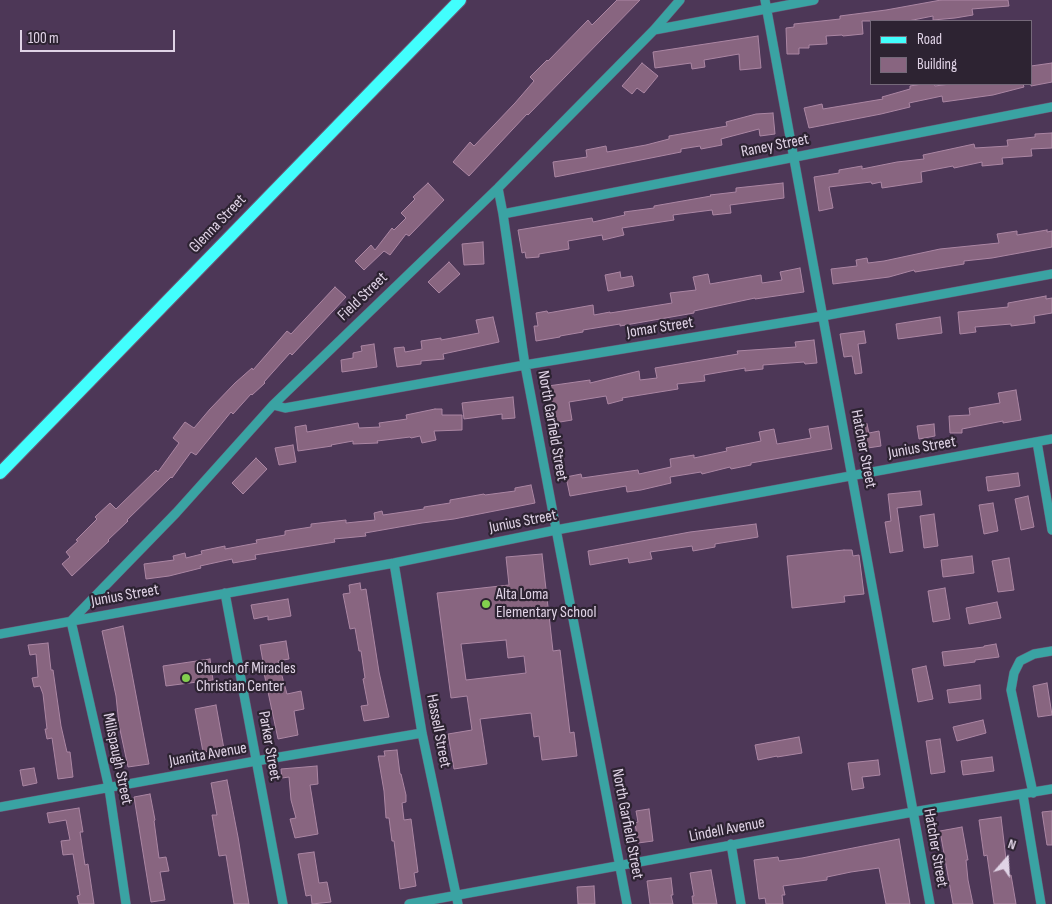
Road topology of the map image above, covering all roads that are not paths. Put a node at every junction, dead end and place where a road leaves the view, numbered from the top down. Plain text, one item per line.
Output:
1 (460, 0) edge
2 (680, 0) edge
3 (814, 0) edge
4 (766, 4) edge
5 (654, 30) junction
6 (1052, 107) edge
7 (794, 158) junction
8 (498, 188) junction
9 (504, 214) junction
10 (1052, 274) edge
11 (823, 316) junction
12 (525, 365) junction
13 (273, 405) junction
14 (1052, 439) edge
15 (1037, 442) junction
16 (0, 472) edge
17 (853, 475) junction
18 (556, 530) junction
19 (1052, 530) edge
20 (394, 563) junction
21 (225, 593) junction
22 (71, 621) junction
23 (0, 634) edge
24 (1052, 651) edge
25 (422, 734) junction
26 (256, 761) junction
27 (109, 788) junction
28 (1052, 789) edge
29 (1033, 793) junction
30 (1023, 795) junction
31 (0, 807) edge
32 (913, 812) junction
33 (731, 844) junction
34 (620, 866) junction
35 (457, 894) junction
36 (126, 904) edge
37 (282, 904) edge
38 (409, 904) edge
39 (458, 904) edge
40 (627, 904) edge
41 (741, 904) edge
42 (930, 904) edge
43 (1041, 904) edge

1 - 16 main road, Glenna Street
2 - 5 street, Field Street
3 - 4 street
4 - 5 street
4 - 7 street, Hatcher Street
5 - 8 street, Field Street
6 - 7 street, Raney Street
7 - 9 street, Raney Street
7 - 11 street, Hatcher Street
8 - 9 street, North Garfield Street
8 - 13 street, Field Street
9 - 12 street, North Garfield Street
10 - 11 street, Jomar Street
11 - 12 street, Jomar Street
11 - 17 street, Hatcher Street
12 - 13 street, Jomar Street
12 - 18 street, North Garfield Street
13 - 22 street, Field Street
14 - 15 street, Junius Street
15 - 17 street, Junius Street
15 - 19 street
17 - 18 street, Junius Street
17 - 32 street, Hatcher Street
18 - 20 street, Junius Street
18 - 34 street, North Garfield Street
20 - 21 street, Junius Street
20 - 25 street, Hassell Street
21 - 22 street, Junius Street
21 - 26 street, Parker Street
22 - 23 street, Junius Street
22 - 27 street, Millspaugh Street
24 - 29 street
25 - 26 street, Juanita Avenue
25 - 35 street, Hassell Street
26 - 27 street, Juanita Avenue
26 - 37 street, Parker Street
27 - 31 street, Juanita Avenue
27 - 36 street, Millspaugh Street
28 - 29 street, Lindell Avenue
29 - 30 street, Lindell Avenue
30 - 32 street, Lindell Avenue
30 - 43 street
32 - 33 street, Lindell Avenue
32 - 42 street, Hatcher Street
33 - 34 street, Lindell Avenue
33 - 41 street
34 - 35 street, Lindell Avenue
34 - 40 street, North Garfield Street
35 - 38 street, Lindell Avenue
35 - 39 street, Hassell Street

